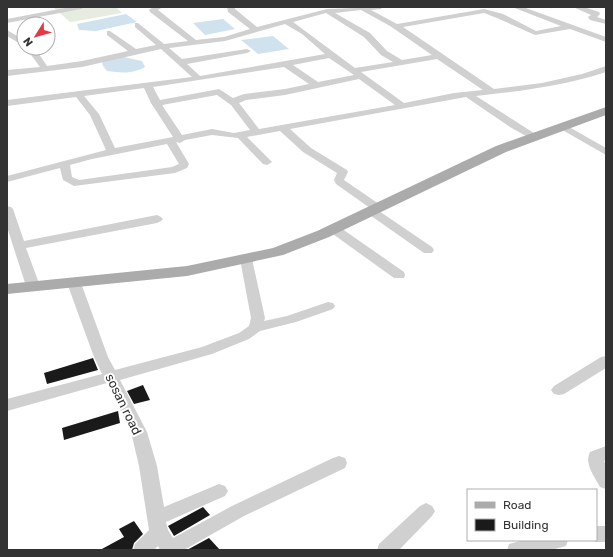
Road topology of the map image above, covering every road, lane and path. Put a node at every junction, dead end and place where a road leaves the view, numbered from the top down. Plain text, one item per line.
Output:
1 (81, 7) edge
2 (159, 7) edge
3 (231, 7) edge
4 (378, 7) edge
5 (516, 7) edge
6 (577, 7) edge
7 (501, 8) dead end
8 (32, 9) dead end
9 (364, 9) junction
10 (487, 11) junction
11 (327, 12) junction
12 (7, 14) edge
13 (7, 21) edge
14 (286, 21) junction
15 (606, 22) edge
16 (138, 25) dead end
17 (397, 26) junction
18 (570, 27) junction
19 (256, 30) junction
20 (110, 33) dead end
21 (606, 40) edge
22 (194, 42) junction
23 (163, 47) junction
24 (133, 51) junction
25 (247, 51) dead end
26 (332, 55) junction
27 (37, 56) edge
28 (439, 56) junction
29 (181, 62) junction
30 (401, 63) junction
31 (286, 64) junction
32 (44, 68) junction
33 (606, 69) edge
34 (7, 73) edge
35 (358, 74) junction
36 (196, 79) junction
37 (146, 85) junction
38 (316, 85) junction
39 (491, 90) junction
40 (468, 94) junction
41 (79, 95) junction
42 (7, 103) edge
43 (156, 103) junction
44 (234, 103) junction
45 (402, 106) junction
46 (606, 112) edge
47 (562, 126) junction
48 (281, 127) junction
49 (256, 132) junction
50 (240, 135) junction
51 (533, 137) junction
52 (175, 141) junction
53 (606, 152) edge
54 (112, 153) junction
55 (266, 162) dead end
56 (64, 163) junction
57 (7, 179) edge
58 (7, 209) edge
59 (374, 209) junction
60 (157, 219) dead end
61 (334, 229) junction
62 (20, 245) junction
63 (428, 250) dead end
64 (246, 259) junction
65 (399, 275) dead end
66 (74, 283) junction
67 (33, 286) junction
68 (7, 289) edge
69 (328, 306) dead end
70 (255, 328) junction
71 (606, 360) edge
72 (110, 376) junction
73 (559, 390) dead end
74 (7, 405) edge
75 (606, 453) edge
76 (339, 463) dead end
77 (606, 482) edge
78 (219, 491) dead end
79 (426, 511) dead end
80 (158, 524) junction
81 (555, 541) edge
82 (142, 550) edge
83 (170, 550) edge
84 (386, 550) edge
85 (516, 550) edge

1 - 13 street
2 - 22 street
3 - 19 street
4 - 9 street
5 - 18 street
6 - 15 street
7 - 10 street
8 - 12 street
9 - 11 street
9 - 17 street
10 - 17 street
10 - 18 street
11 - 14 street
11 - 30 street
14 - 19 street
14 - 26 street
16 - 23 street
17 - 28 street
18 - 21 street
19 - 22 street
20 - 24 street
22 - 23 street
23 - 24 street
23 - 29 street
24 - 32 street
25 - 29 street
26 - 31 street
26 - 35 street
27 - 32 street
28 - 30 street
28 - 39 street
29 - 36 street
30 - 35 street
31 - 36 street
31 - 38 street
32 - 34 street
33 - 39 street
35 - 38 street
35 - 45 street
36 - 37 street
37 - 41 street
37 - 43 street
38 - 44 street
39 - 40 street
40 - 45 street
40 - 51 street
41 - 42 street
41 - 54 street
43 - 44 street
43 - 52 street
44 - 49 street
45 - 48 street
46 - 47 main road
47 - 51 main road
47 - 53 street
48 - 49 street
48 - 59 street
49 - 50 street
50 - 52 street
50 - 55 street
51 - 59 main road
52 - 54 street
52 - 56 street
54 - 56 street
56 - 57 street
58 - 62 street
59 - 61 main road
59 - 63 street
60 - 62 street
61 - 64 main road
61 - 65 street
62 - 67 street
64 - 66 main road
64 - 70 street
66 - 67 main road
66 - 72 street, sosan road
67 - 68 main road
69 - 70 street
70 - 72 street
71 - 73 street
72 - 74 street
72 - 80 street, sosan road
75 - 77 street
76 - 83 street
78 - 80 street
79 - 84 street
80 - 82 street
80 - 83 street, sosan road
81 - 85 street

